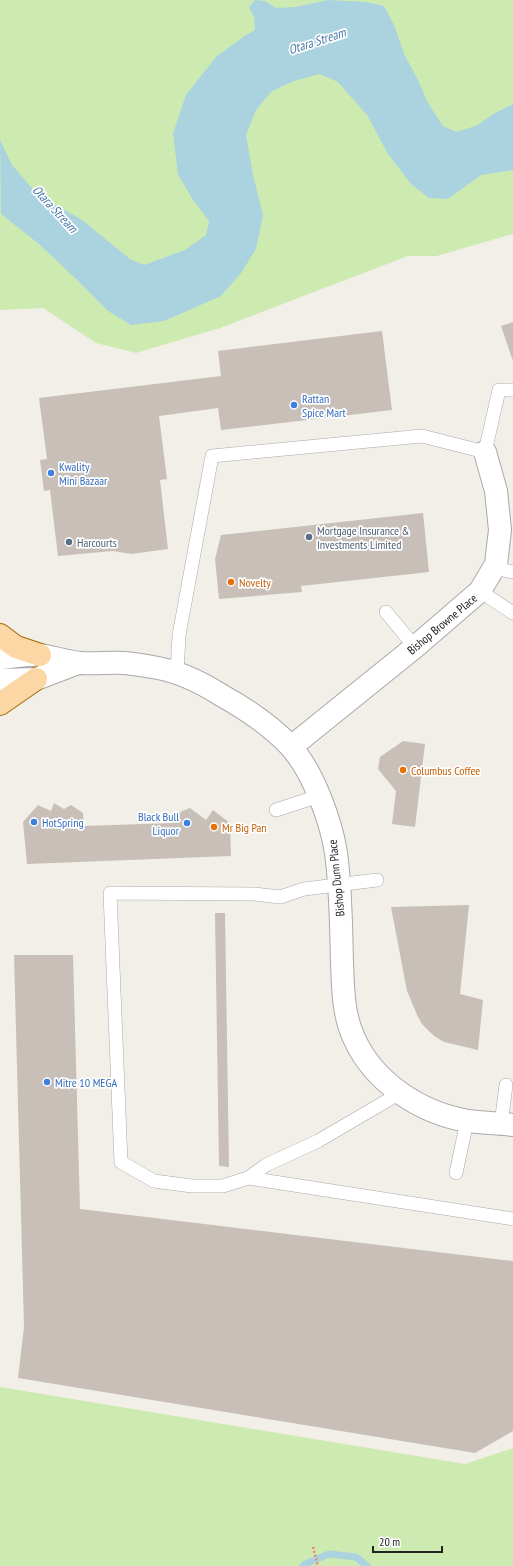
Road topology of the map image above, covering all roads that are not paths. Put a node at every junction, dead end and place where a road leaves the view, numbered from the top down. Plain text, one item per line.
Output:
1 (513, 390) edge
2 (485, 452) junction
3 (506, 529) edge
4 (503, 570) edge
5 (480, 591) junction
6 (386, 612) dead end
7 (513, 613) edge
8 (0, 635) edge
9 (415, 647) junction
10 (40, 655) junction
11 (0, 658) edge
12 (79, 663) junction
13 (176, 673) junction
14 (36, 678) junction
15 (0, 680) edge
16 (0, 704) edge
17 (291, 747) junction
18 (319, 796) junction
19 (276, 810) dead end
20 (377, 880) dead end
21 (339, 884) junction
22 (506, 1085) dead end
23 (400, 1093) junction
24 (467, 1121) junction
25 (507, 1124) edge
26 (456, 1173) dead end
27 (248, 1178) junction
28 (513, 1219) edge

1 - 2 lane
2 - 3 street, Bishop Browne Place
2 - 13 lane
3 - 4 street, Bishop Browne Place
4 - 5 street, Bishop Browne Place
5 - 7 lane
5 - 9 street, Bishop Browne Place
6 - 9 lane
8 - 10 main road
9 - 17 street, Bishop Browne Place
10 - 11 street, Bishop Dunn Place
10 - 12 street, Bishop Dunn Place
12 - 13 street, Bishop Dunn Place
12 - 14 street, Bishop Dunn Place
13 - 17 street, Bishop Dunn Place
14 - 15 street, Bishop Dunn Place
14 - 16 main road
17 - 18 street, Bishop Dunn Place
18 - 19 lane
18 - 21 street, Bishop Dunn Place
20 - 21 lane
21 - 23 street, Bishop Dunn Place
21 - 27 lane
22 - 25 lane
23 - 24 street, Bishop Dunn Place
23 - 27 lane
24 - 25 street, Bishop Dunn Place
24 - 26 lane
27 - 28 lane

